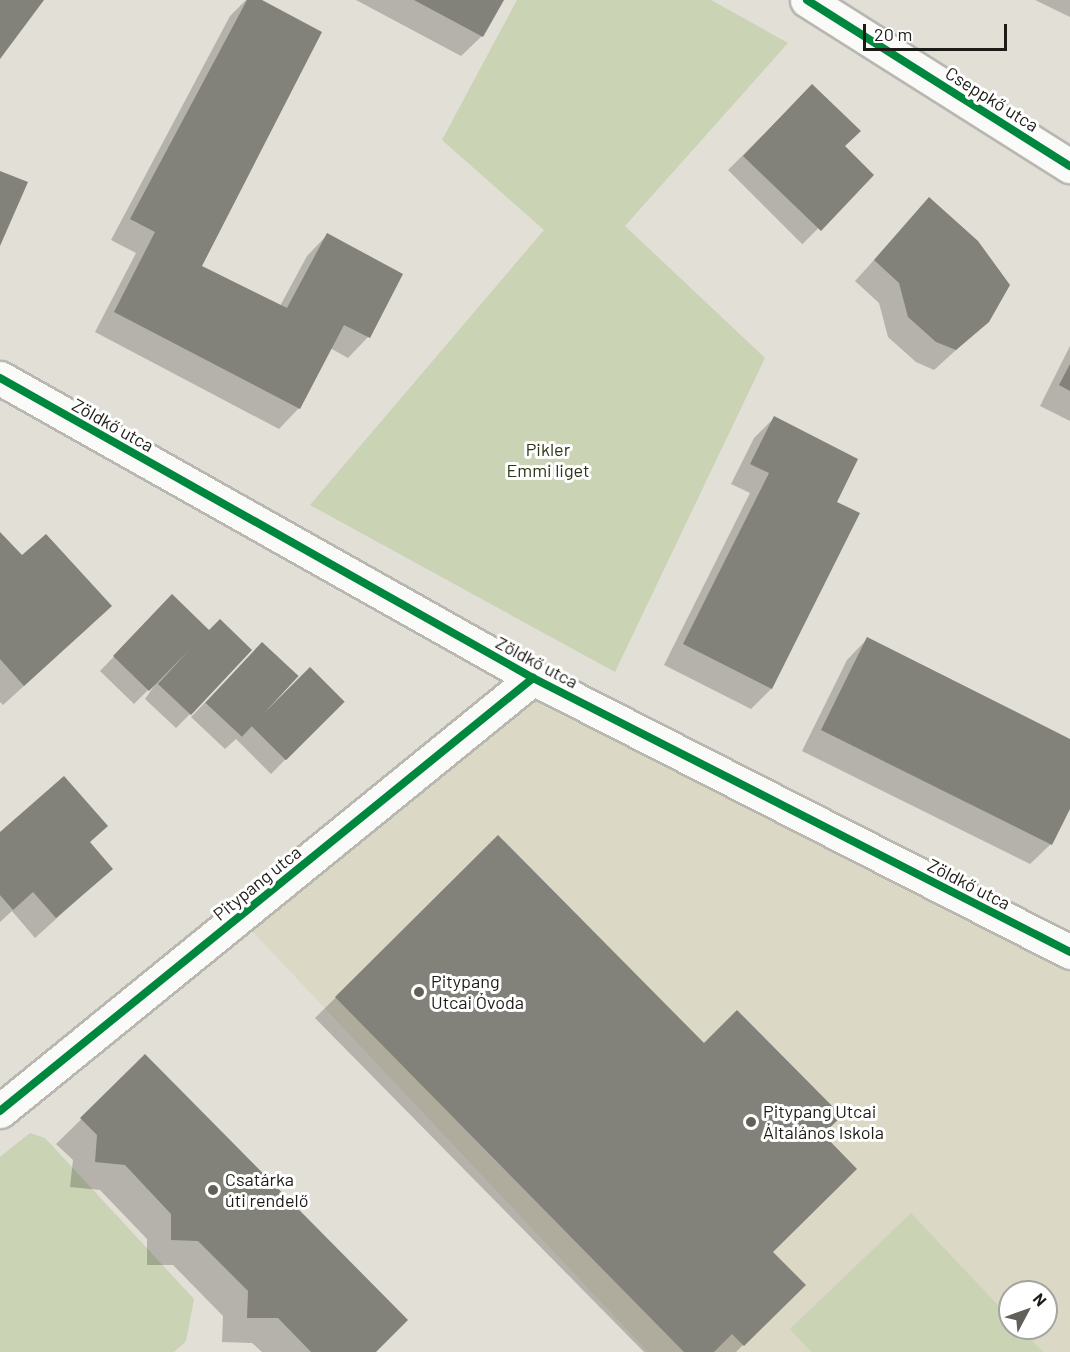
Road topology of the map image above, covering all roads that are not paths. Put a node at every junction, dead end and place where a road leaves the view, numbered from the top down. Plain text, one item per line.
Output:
1 (807, 0) edge
2 (1070, 166) edge
3 (0, 378) edge
4 (533, 678) junction
5 (1070, 952) edge
6 (0, 1111) edge

1 - 2 street, Cseppkő utca
3 - 4 street, Zöldkő utca
4 - 5 street, Zöldkő utca
4 - 6 street, Pitypang utca

